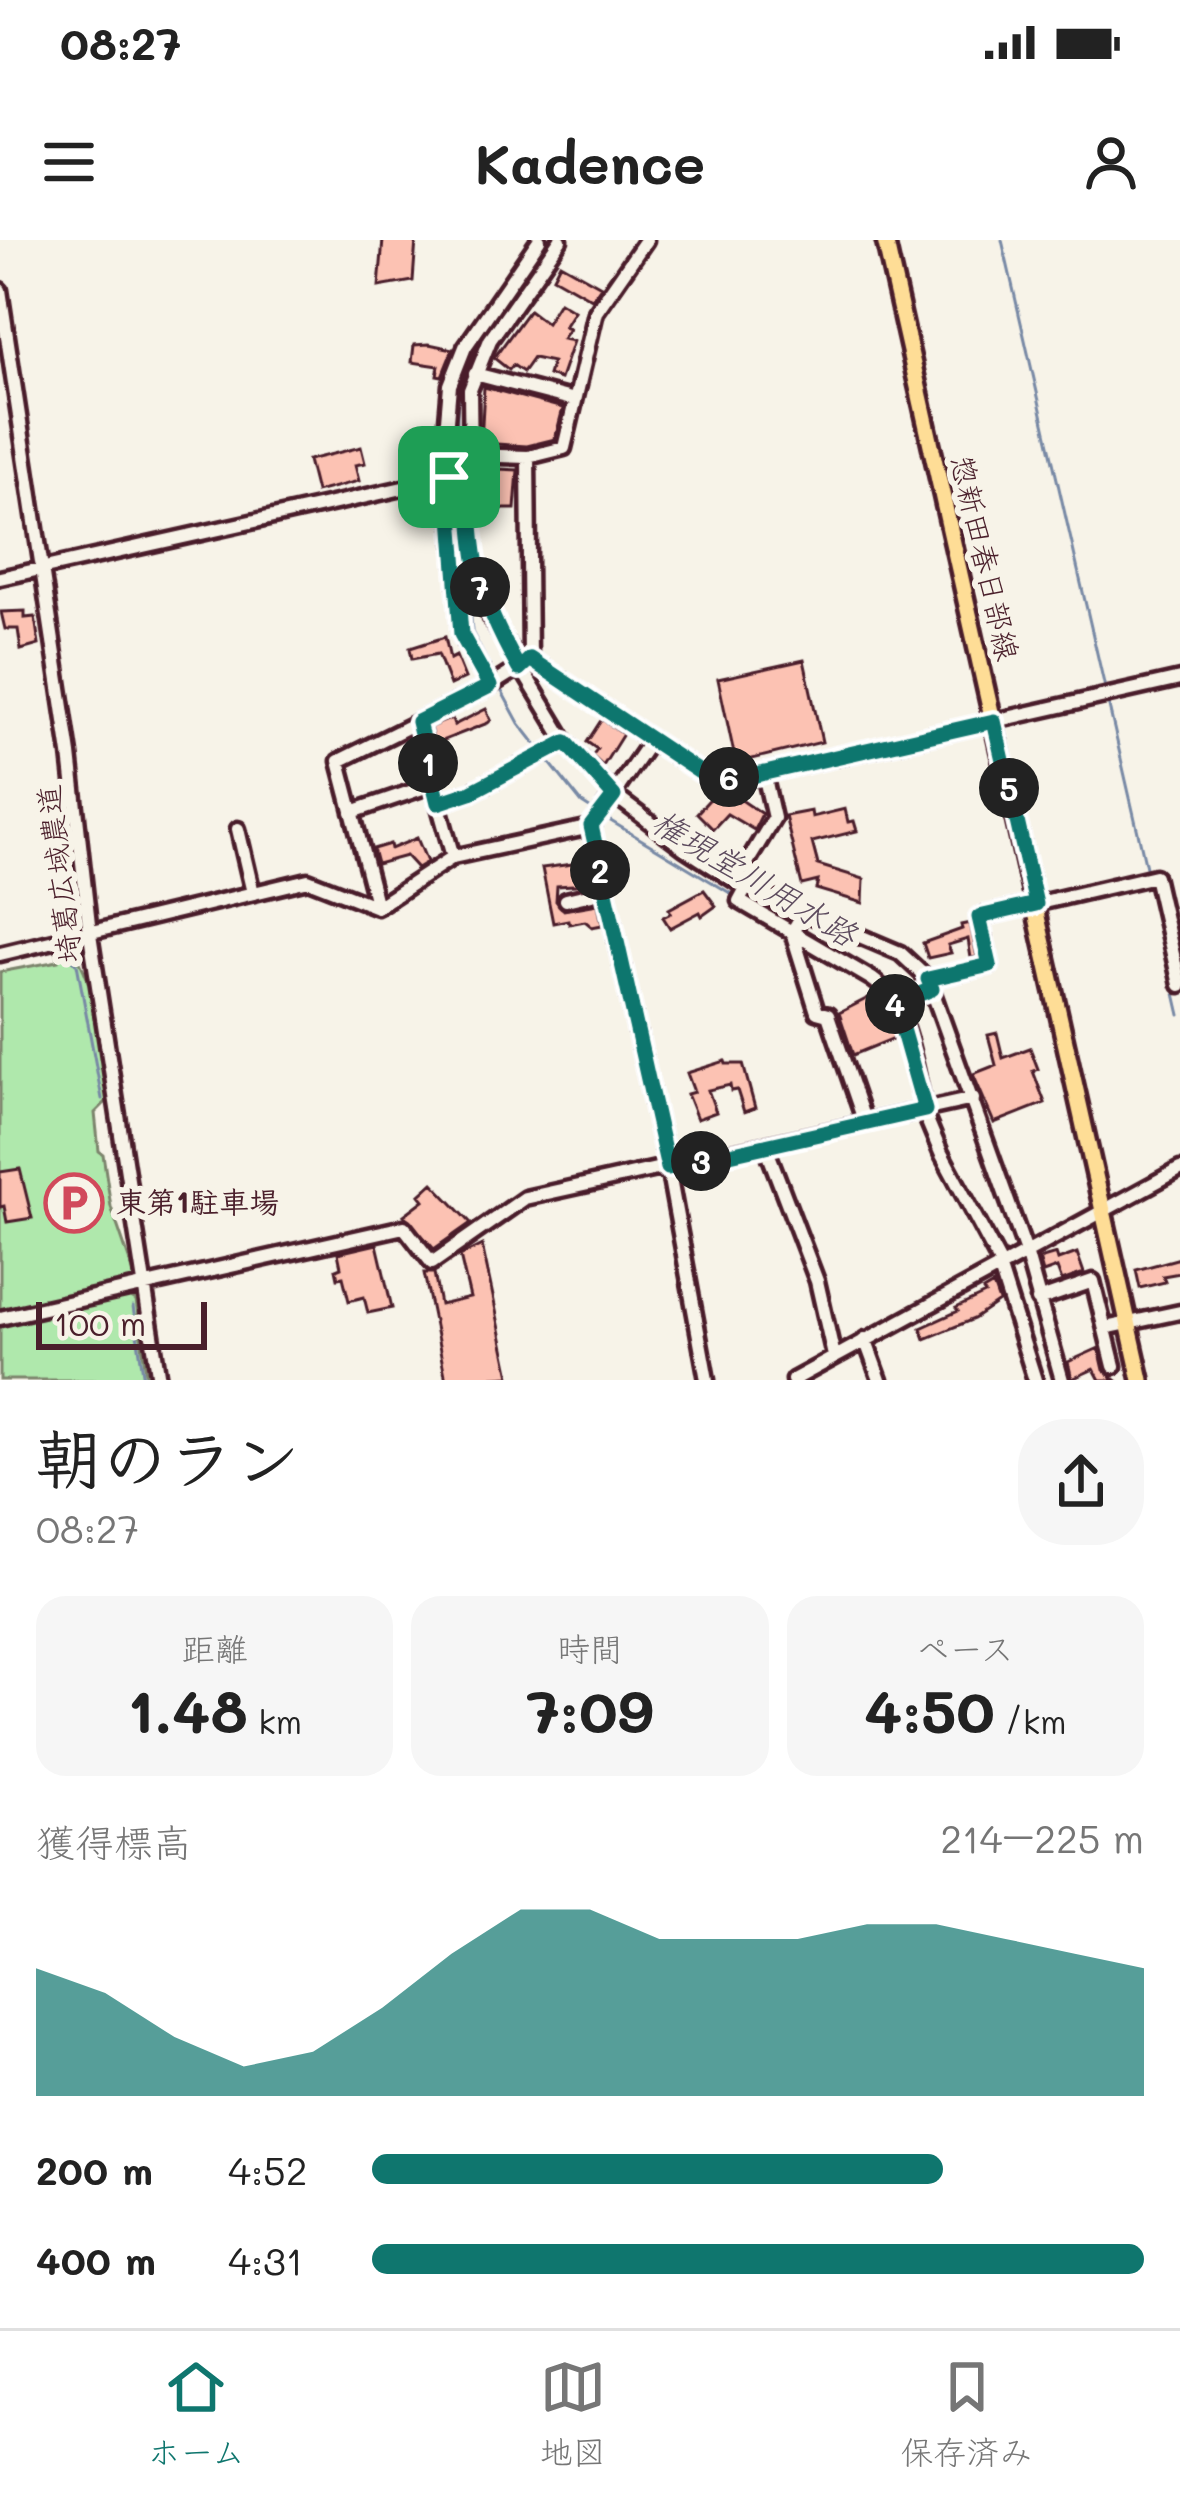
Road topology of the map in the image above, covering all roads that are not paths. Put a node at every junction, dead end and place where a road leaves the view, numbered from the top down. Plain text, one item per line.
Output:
1 (539, 240) edge
2 (560, 240) edge
3 (885, 240) edge
4 (642, 241) edge
5 (0, 290) edge
6 (476, 374) junction
7 (449, 386) junction
8 (470, 390) junction
9 (575, 400) junction
10 (469, 454) junction
11 (528, 457) junction
12 (470, 473) junction
13 (449, 477) junction
14 (40, 569) junction
15 (0, 578) edge
16 (530, 659) junction
17 (519, 669) junction
18 (1180, 679) edge
19 (490, 686) junction
20 (994, 721) junction
21 (418, 722) junction
22 (652, 740) junction
23 (566, 742) junction
24 (764, 774) junction
25 (434, 784) junction
26 (614, 796) junction
27 (438, 803) junction
28 (352, 812) junction
29 (591, 826) junction
30 (238, 829) dead end
31 (453, 857) junction
32 (741, 884) junction
33 (605, 891) junction
34 (254, 893) junction
35 (566, 900) dead end
36 (1036, 904) junction
37 (377, 907) junction
38 (803, 914) junction
39 (792, 932) junction
40 (90, 934) junction
41 (0, 954) edge
42 (930, 984) junction
43 (1180, 985) edge
44 (895, 1004) junction
45 (973, 1099) junction
46 (924, 1110) junction
47 (865, 1124) junction
48 (766, 1147) junction
49 (668, 1168) junction
50 (1180, 1169) edge
51 (1103, 1209) junction
52 (1026, 1252) junction
53 (1003, 1264) junction
54 (145, 1286) junction
55 (1038, 1300) junction
56 (1180, 1312) edge
57 (0, 1318) edge
58 (1130, 1323) junction
59 (1105, 1328) junction
60 (865, 1339) junction
61 (833, 1356) junction
62 (1114, 1366) dead end
63 (159, 1380) edge
64 (707, 1380) edge
65 (793, 1380) edge
66 (880, 1380) edge
67 (1035, 1380) edge
68 (1062, 1380) edge
69 (1142, 1380) edge

1 - 7 street
2 - 6 street
3 - 20 main road, 惣新田春日部線
4 - 9 street
5 - 14 street, 埼葛広域農道
6 - 8 street
6 - 9 street
7 - 8 street
7 - 13 street
8 - 10 street
9 - 11 street
10 - 11 street
10 - 12 street
11 - 16 street
12 - 13 street
12 - 17 street
13 - 14 street
13 - 19 street
14 - 15 street
14 - 40 street, 埼葛広域農道
16 - 17 street
16 - 22 street
17 - 19 street
17 - 23 street
18 - 20 street
19 - 21 street
20 - 24 street
20 - 36 main road, 惣新田春日部線
21 - 25 street
21 - 28 street
22 - 24 street
22 - 26 street
23 - 26 street
23 - 27 street
24 - 32 street
25 - 27 street
25 - 28 street
26 - 29 street
26 - 32 street
27 - 31 street
28 - 37 street
29 - 31 street
29 - 33 street
30 - 34 street
31 - 37 street
32 - 38 street
32 - 39 street
33 - 35 street
33 - 49 street
34 - 37 street
34 - 40 street
36 - 42 street
36 - 43 street
36 - 51 main road, 惣新田春日部線
38 - 39 street
38 - 42 street
39 - 44 street
39 - 47 street
40 - 41 street
40 - 54 street, 埼葛広域農道
42 - 44 street
42 - 45 street
44 - 46 street
45 - 46 street
45 - 52 street
46 - 47 street
46 - 53 street
47 - 48 street
48 - 49 street
48 - 61 street
49 - 54 street
49 - 64 street
50 - 51 street
51 - 52 street
51 - 58 main road, 惣新田春日部線
52 - 53 street
52 - 55 street
53 - 60 street
53 - 67 street
54 - 57 street
54 - 63 street, 埼葛広域農道
55 - 59 street
55 - 68 street
56 - 58 street
58 - 59 street
58 - 69 main road, 惣新田春日部線
59 - 62 street
60 - 61 street
60 - 66 street
61 - 65 street

